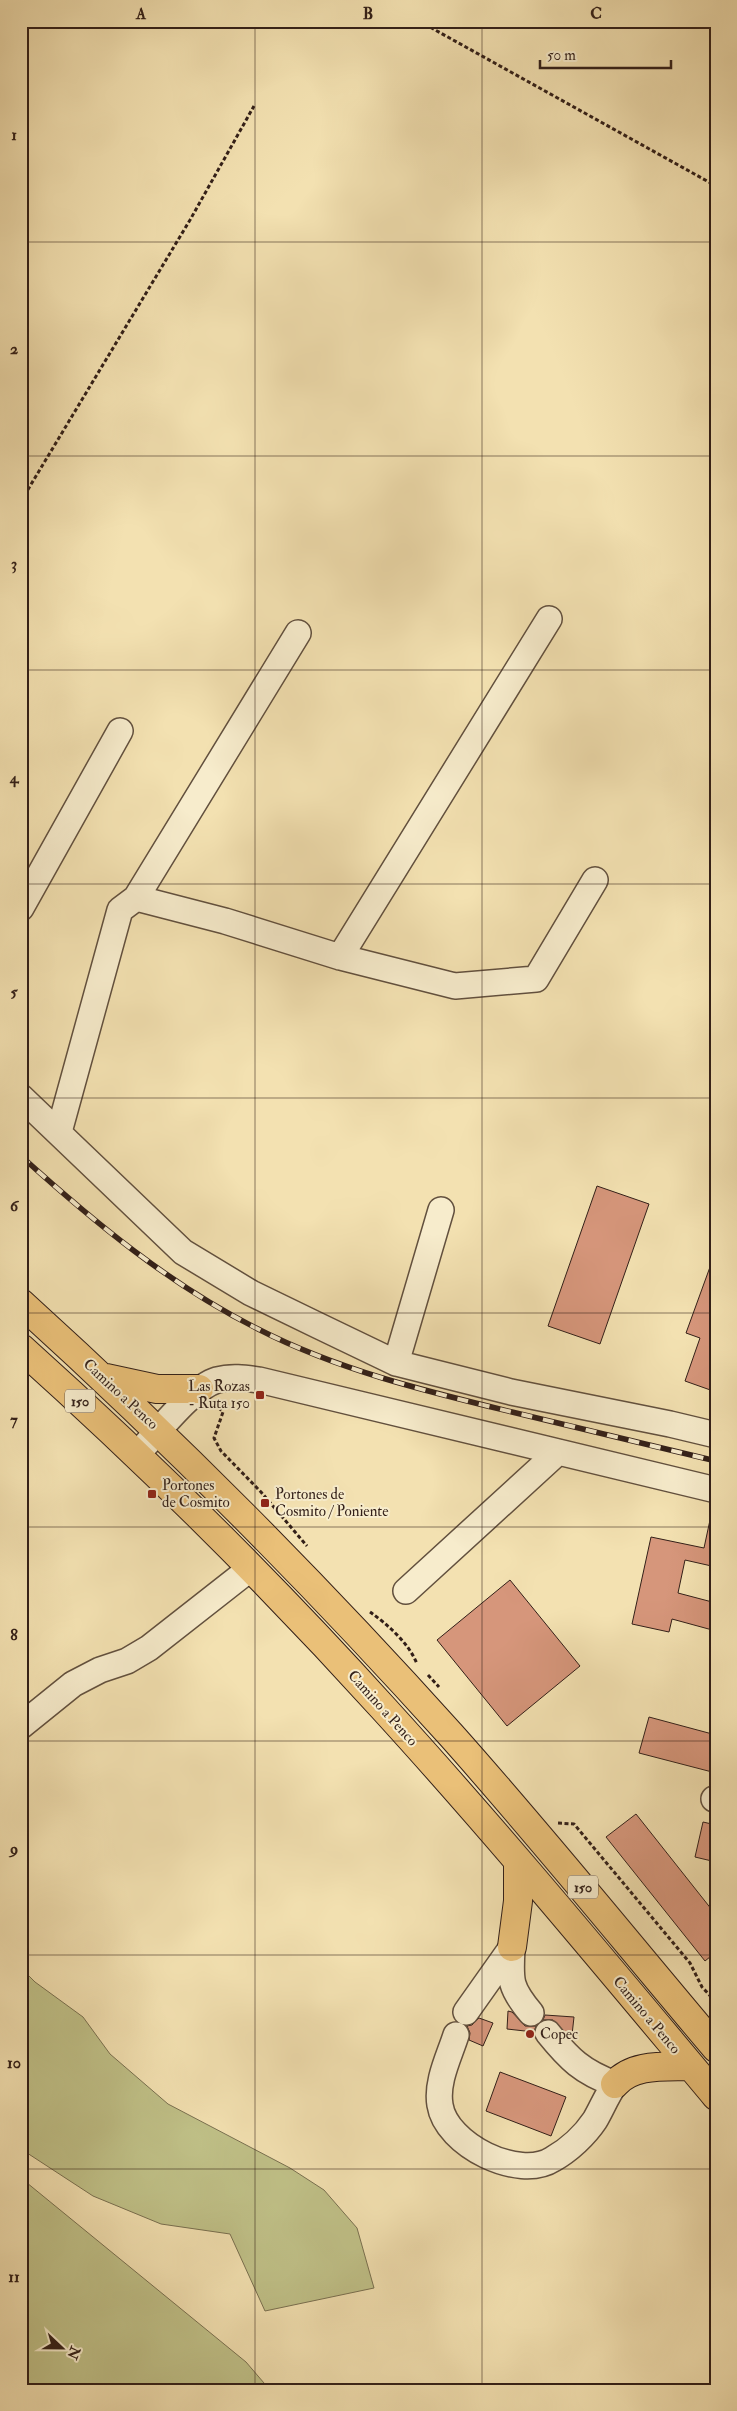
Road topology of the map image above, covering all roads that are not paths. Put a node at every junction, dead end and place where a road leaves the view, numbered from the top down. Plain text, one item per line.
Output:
1 (549, 619) dead end
2 (298, 633) dead end
3 (120, 731) dead end
4 (595, 880) dead end
5 (136, 898) junction
6 (21, 908) edge
7 (340, 957) junction
8 (21, 1097) edge
9 (59, 1132) junction
10 (441, 1210) dead end
11 (21, 1303) edge
12 (21, 1348) edge
13 (396, 1363) junction
14 (102, 1377) junction
15 (199, 1389) junction
16 (159, 1431) junction
17 (716, 1435) edge
18 (558, 1452) junction
19 (137, 1454) junction
20 (716, 1490) edge
21 (251, 1568) junction
22 (406, 1591) dead end
23 (21, 1726) edge
24 (518, 1862) junction
25 (512, 1947) junction
26 (466, 2012) dead end
27 (531, 2014) dead end
28 (548, 2033) dead end
29 (456, 2035) dead end
30 (714, 2042) edge
31 (691, 2066) junction
32 (615, 2084) junction
33 (716, 2096) edge

1 - 7 street
2 - 5 street
3 - 6 street
4 - 7 street
5 - 7 street
5 - 9 street
8 - 9 street
9 - 13 street
10 - 13 street
11 - 14 highway, Camino a Penco / 150
12 - 19 highway, Camino a Penco / 150
13 - 17 street
14 - 15 highway
14 - 16 highway, Camino a Penco / 150
15 - 16 street
15 - 18 street
16 - 19 street
16 - 30 highway, Camino a Penco / 150
18 - 20 street
18 - 22 street
19 - 21 highway, Camino a Penco / 150
21 - 23 street
21 - 24 highway, Camino a Penco / 150
24 - 25 highway
24 - 31 highway, Camino a Penco / 150
25 - 26 street
25 - 27 street
28 - 32 street
29 - 32 street
31 - 32 highway
31 - 33 highway, Camino a Penco / 150

